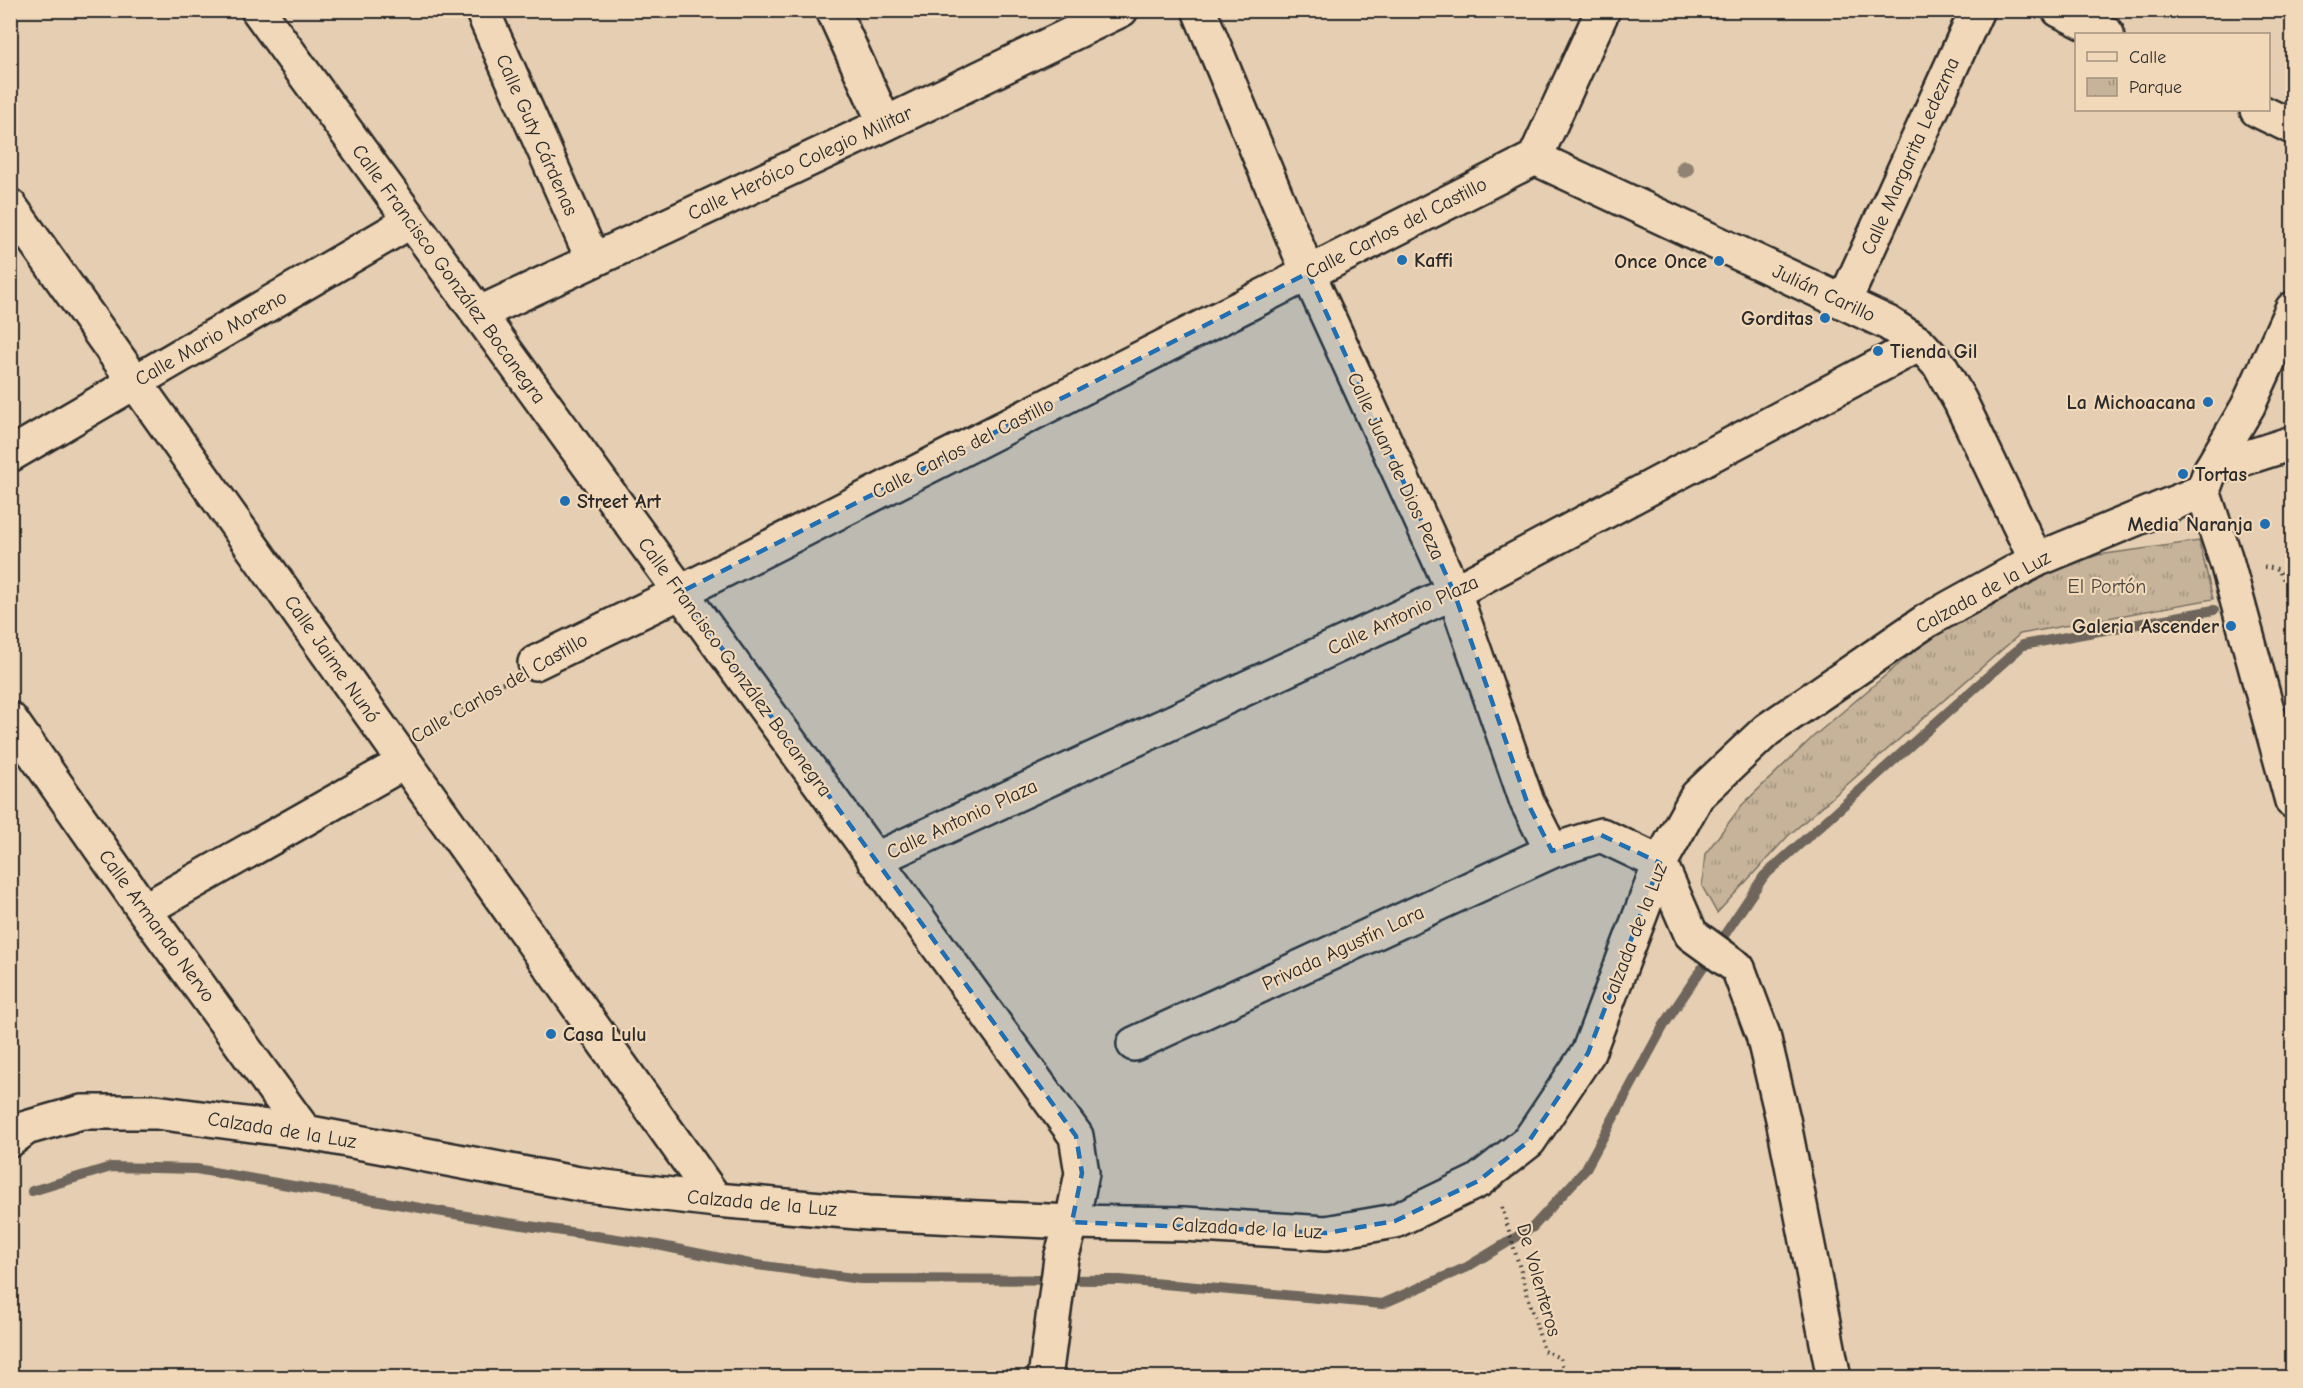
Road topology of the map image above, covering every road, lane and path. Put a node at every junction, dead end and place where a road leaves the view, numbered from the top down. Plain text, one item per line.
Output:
1 (258, 10) edge
2 (482, 10) edge
3 (833, 10) edge
4 (1121, 10) edge
5 (1199, 10) edge
6 (1603, 10) edge
7 (1977, 10) edge
8 (2059, 10) edge
9 (2105, 33) edge
10 (2259, 111) edge
11 (885, 124) junction
12 (2292, 127) edge
13 (1535, 158) junction
14 (10, 206) edge
15 (411, 221) junction
16 (593, 260) junction
17 (1308, 273) junction
18 (1844, 302) junction
19 (2292, 309) edge
20 (478, 314) junction
21 (1920, 344) junction
22 (136, 381) junction
23 (2292, 443) edge
24 (10, 455) edge
25 (2207, 480) junction
26 (2036, 560) junction
27 (681, 592) junction
28 (1454, 592) junction
29 (535, 663) joint
30 (10, 719) edge
31 (400, 755) junction
32 (2292, 801) edge
33 (1552, 851) junction
34 (874, 860) junction
35 (1660, 863) junction
36 (144, 910) junction
37 (1134, 1044) dead end
38 (305, 1132) junction
39 (10, 1140) edge
40 (716, 1200) junction
41 (1505, 1215) dead end
42 (1072, 1222) junction
43 (1045, 1377) edge
44 (1566, 1377) edge
45 (1834, 1377) edge

1 - 15 street, Calle Francisco González Bocanegra
2 - 16 street, Calle Guty Cárdenas
3 - 11 street
4 - 11 street, Calle Heróico Colegio Militar
5 - 17 street, Calle Juan de Dios Peza
6 - 13 street
7 - 18 street, Calle Margarita Ledezma
8 - 9 street
10 - 12 street
11 - 16 street, Calle Heróico Colegio Militar
13 - 17 street, Calle Carlos del Castillo
13 - 18 street, Julián Carillo
14 - 22 street, Calle Jaime Nunó
15 - 20 street, Calle Francisco González Bocanegra
15 - 22 street, Calle Mario Moreno
16 - 20 street, Calle Heróico Colegio Militar
17 - 27 street, Calle Carlos del Castillo
17 - 28 street, Calle Juan de Dios Peza
18 - 21 street, Julián Carillo
19 - 25 street
20 - 27 street, Calle Francisco González Bocanegra
21 - 26 street, Julián Carillo
21 - 28 street, Calle Antonio Plaza
22 - 24 street, Calle Mario Moreno
22 - 31 street, Calle Jaime Nunó
23 - 25 street, Calzada de la Luz
25 - 26 street, Calzada de la Luz
25 - 32 street
26 - 35 street, Calzada de la Luz
27 - 29 street, Calle Carlos del Castillo
27 - 34 street, Calle Francisco González Bocanegra
28 - 33 street, Calle Juan de Dios Peza
28 - 34 street, Calle Antonio Plaza
29 - 31 path, Calle Carlos del Castillo
30 - 36 street, Calle Armando Nervo
31 - 36 street, Calle Carlos del Castillo
31 - 40 street, Calle Jaime Nunó
33 - 35 street
33 - 37 street, Privada Agustín Lara
34 - 42 street, Calle Francisco González Bocanegra
35 - 42 street, Calzada de la Luz
35 - 45 street
36 - 38 street, Calle Armando Nervo
38 - 39 street, Calzada de la Luz
38 - 40 street, Calzada de la Luz
40 - 42 street, Calzada de la Luz
41 - 44 path, De Volenteros
42 - 43 street, Calle Francisco González Bocanegra

